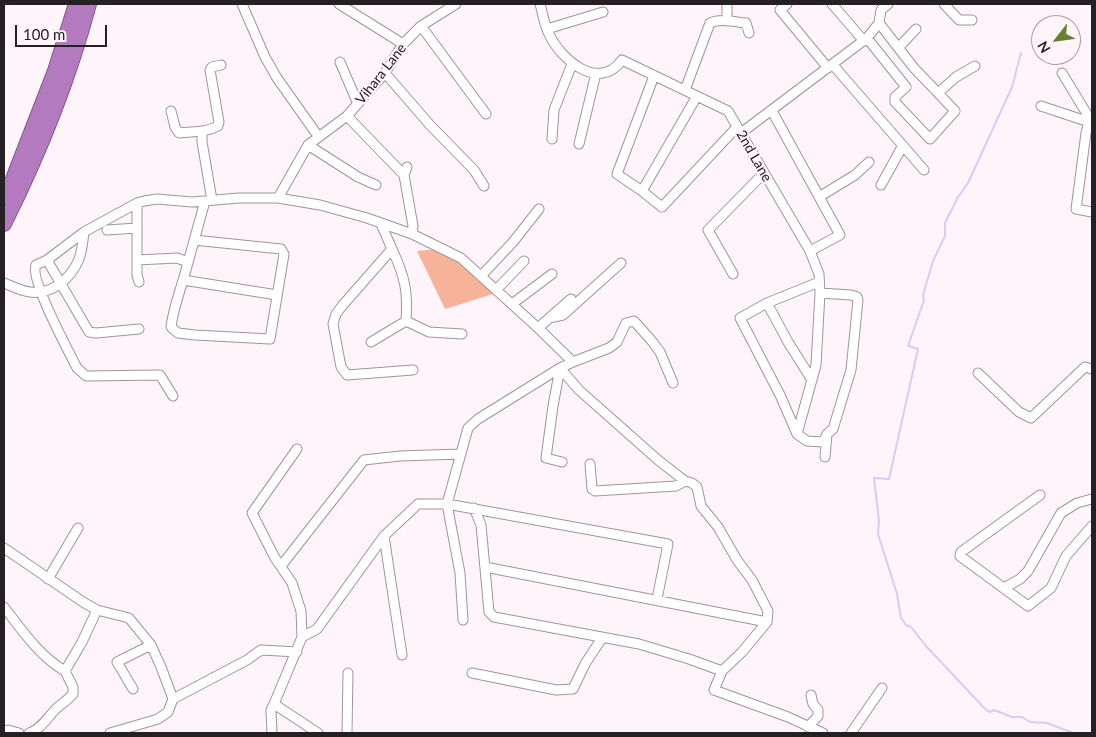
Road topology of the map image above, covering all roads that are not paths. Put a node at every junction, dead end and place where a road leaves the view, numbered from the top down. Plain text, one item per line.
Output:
1 (76, 4) edge
2 (89, 4) edge
3 (242, 4) edge
4 (339, 4) edge
5 (456, 4) edge
6 (540, 4) edge
7 (727, 4) edge
8 (787, 4) edge
9 (832, 4) edge
10 (887, 4) edge
11 (944, 4) edge
12 (603, 12) dead end
13 (972, 20) dead end
14 (727, 21) junction
15 (879, 23) junction
16 (421, 26) junction
17 (547, 29) junction
18 (916, 29) dead end
19 (749, 33) dead end
20 (866, 39) junction
21 (403, 44) junction
22 (899, 47) junction
23 (340, 62) dead end
24 (572, 64) junction
25 (221, 65) dead end
26 (831, 66) junction
27 (975, 66) dead end
28 (385, 73) junction
29 (596, 73) junction
30 (1062, 73) dead end
31 (654, 76) junction
32 (685, 90) junction
33 (938, 93) junction
34 (697, 96) junction
35 (358, 104) junction
36 (1041, 106) dead end
37 (171, 111) dead end
38 (772, 111) junction
39 (486, 114) dead end
40 (347, 116) junction
41 (1089, 122) junction
42 (739, 130) junction
43 (202, 132) junction
44 (318, 136) junction
45 (552, 139) dead end
46 (579, 144) dead end
47 (308, 145) junction
48 (902, 147) junction
49 (868, 162) dead end
50 (924, 170) dead end
51 (764, 173) junction
52 (881, 185) dead end
53 (376, 186) dead end
54 (484, 186) dead end
55 (642, 191) junction
56 (819, 197) junction
57 (4, 198) edge
58 (278, 198) junction
59 (209, 200) junction
60 (136, 204) junction
61 (539, 208) dead end
62 (1092, 212) edge
63 (4, 224) edge
64 (381, 224) junction
65 (137, 228) junction
66 (107, 230) dead end
67 (84, 232) junction
68 (412, 234) junction
69 (194, 240) junction
70 (392, 249) junction
71 (810, 251) junction
72 (46, 260) junction
73 (137, 260) junction
74 (524, 261) dead end
75 (188, 262) junction
76 (621, 263) dead end
77 (552, 274) dead end
78 (733, 274) dead end
79 (481, 276) junction
80 (183, 280) junction
81 (139, 282) dead end
82 (819, 282) junction
83 (4, 283) edge
84 (60, 284) junction
85 (496, 290) junction
86 (41, 293) junction
87 (820, 293) junction
88 (277, 295) junction
89 (571, 299) dead end
90 (767, 303) junction
91 (512, 304) junction
92 (549, 318) junction
93 (406, 321) junction
94 (538, 328) junction
95 (139, 329) dead end
96 (462, 334) dead end
97 (371, 342) dead end
98 (573, 362) junction
99 (560, 368) junction
100 (1092, 369) edge
101 (413, 370) dead end
102 (978, 372) dead end
103 (812, 380) junction
104 (673, 383) dead end
105 (173, 396) dead end
106 (797, 434) junction
107 (827, 434) junction
108 (297, 449) dead end
109 (460, 454) junction
110 (825, 457) dead end
111 (562, 462) dead end
112 (590, 464) dead end
113 (685, 481) junction
114 (1040, 496) dead end
115 (1092, 499) edge
116 (447, 504) junction
117 (474, 508) junction
118 (1092, 526) edge
119 (78, 528) dead end
120 (384, 536) junction
121 (4, 548) edge
122 (281, 566) junction
123 (485, 568) junction
124 (48, 579) junction
125 (1004, 588) junction
126 (657, 600) junction
127 (4, 607) edge
128 (97, 610) junction
129 (463, 620) dead end
130 (767, 622) junction
131 (302, 637) junction
132 (602, 638) junction
133 (151, 645) junction
134 (297, 652) junction
135 (402, 655) dead end
136 (65, 671) junction
137 (722, 672) junction
138 (348, 673) dead end
139 (472, 673) dead end
140 (882, 688) dead end
141 (133, 689) dead end
142 (811, 695) dead end
143 (173, 700) junction
144 (274, 704) junction
145 (808, 727) junction
146 (4, 731) edge
147 (19, 733) edge
148 (28, 733) edge
149 (110, 733) edge
150 (272, 733) edge
151 (318, 733) edge
152 (347, 733) edge
153 (823, 733) edge
154 (851, 733) edge

1 - 57 highway
2 - 63 highway
3 - 44 street
4 - 21 street
5 - 16 street, Vihara Lane
6 - 17 street
7 - 14 street
8 - 26 street
9 - 20 street
10 - 15 street
11 - 13 street
12 - 17 street
14 - 19 street
14 - 32 street
15 - 20 street
15 - 22 street
16 - 21 street, Vihara Lane
16 - 39 street
17 - 24 street
18 - 22 street
20 - 26 street
20 - 33 street
21 - 28 street, Vihara Lane
22 - 33 street
23 - 35 street
24 - 29 street
24 - 45 street
25 - 43 street
26 - 38 street
26 - 48 street
27 - 33 street
28 - 35 street, Vihara Lane
28 - 54 street
29 - 31 street, 2nd Lane
29 - 46 street
30 - 41 street
31 - 32 street, 2nd Lane
31 - 55 street
32 - 34 street, 2nd Lane
34 - 42 street, 2nd Lane
34 - 55 street
35 - 40 street, Vihara Lane
36 - 41 street
37 - 43 street
38 - 42 street
38 - 56 street
40 - 44 street, Vihara Lane
40 - 68 street
41 - 62 street
42 - 51 street, 2nd Lane
42 - 55 street
43 - 59 street
44 - 47 street, Vihara Lane
47 - 53 street
47 - 58 street, Vihara Lane
48 - 50 street
48 - 52 street
49 - 56 street
51 - 71 street, 2nd Lane
51 - 78 street
56 - 71 street
58 - 59 street
58 - 64 street
59 - 60 street
59 - 69 street
60 - 65 street
60 - 67 street
61 - 79 street
64 - 68 street
64 - 70 street
65 - 66 street
65 - 73 street
67 - 72 street
67 - 84 street
68 - 79 street
69 - 75 street
69 - 88 street
70 - 93 street
70 - 101 street
71 - 82 street, 2nd Lane
72 - 84 street
72 - 86 street
73 - 75 street
73 - 81 street
74 - 85 street
75 - 80 street
76 - 92 street
77 - 91 street
79 - 85 street
80 - 88 street
80 - 88 street
82 - 87 street, 2nd Lane
82 - 90 street
83 - 86 street
84 - 86 street
84 - 95 street
85 - 91 street
86 - 105 street
87 - 103 street, 2nd Lane
87 - 107 street
89 - 92 street
90 - 103 street
90 - 106 street
91 - 94 street
92 - 94 street
93 - 96 street
93 - 97 street
94 - 98 street
98 - 99 street
98 - 104 street
99 - 109 street
99 - 111 street
99 - 113 street
100 - 102 street
103 - 106 street, 2nd Lane
106 - 107 street
107 - 110 street
108 - 122 street
109 - 116 street
109 - 122 street
112 - 113 street
113 - 130 street
114 - 125 street
115 - 125 street
116 - 117 street
116 - 120 street
116 - 129 street
117 - 123 street
117 - 126 street
118 - 125 street
119 - 124 street
120 - 131 street
120 - 135 street
121 - 124 street
122 - 131 street
123 - 126 street
123 - 132 street
124 - 128 street
126 - 130 street
127 - 136 street
128 - 133 street
128 - 136 street
130 - 137 street
131 - 134 street
132 - 137 street
132 - 139 street
133 - 141 street
133 - 143 street
134 - 143 street
134 - 144 street
136 - 148 street
137 - 145 street
138 - 152 street
140 - 154 street
142 - 145 street
143 - 149 street
144 - 150 street
144 - 151 street
145 - 153 street
146 - 147 street

